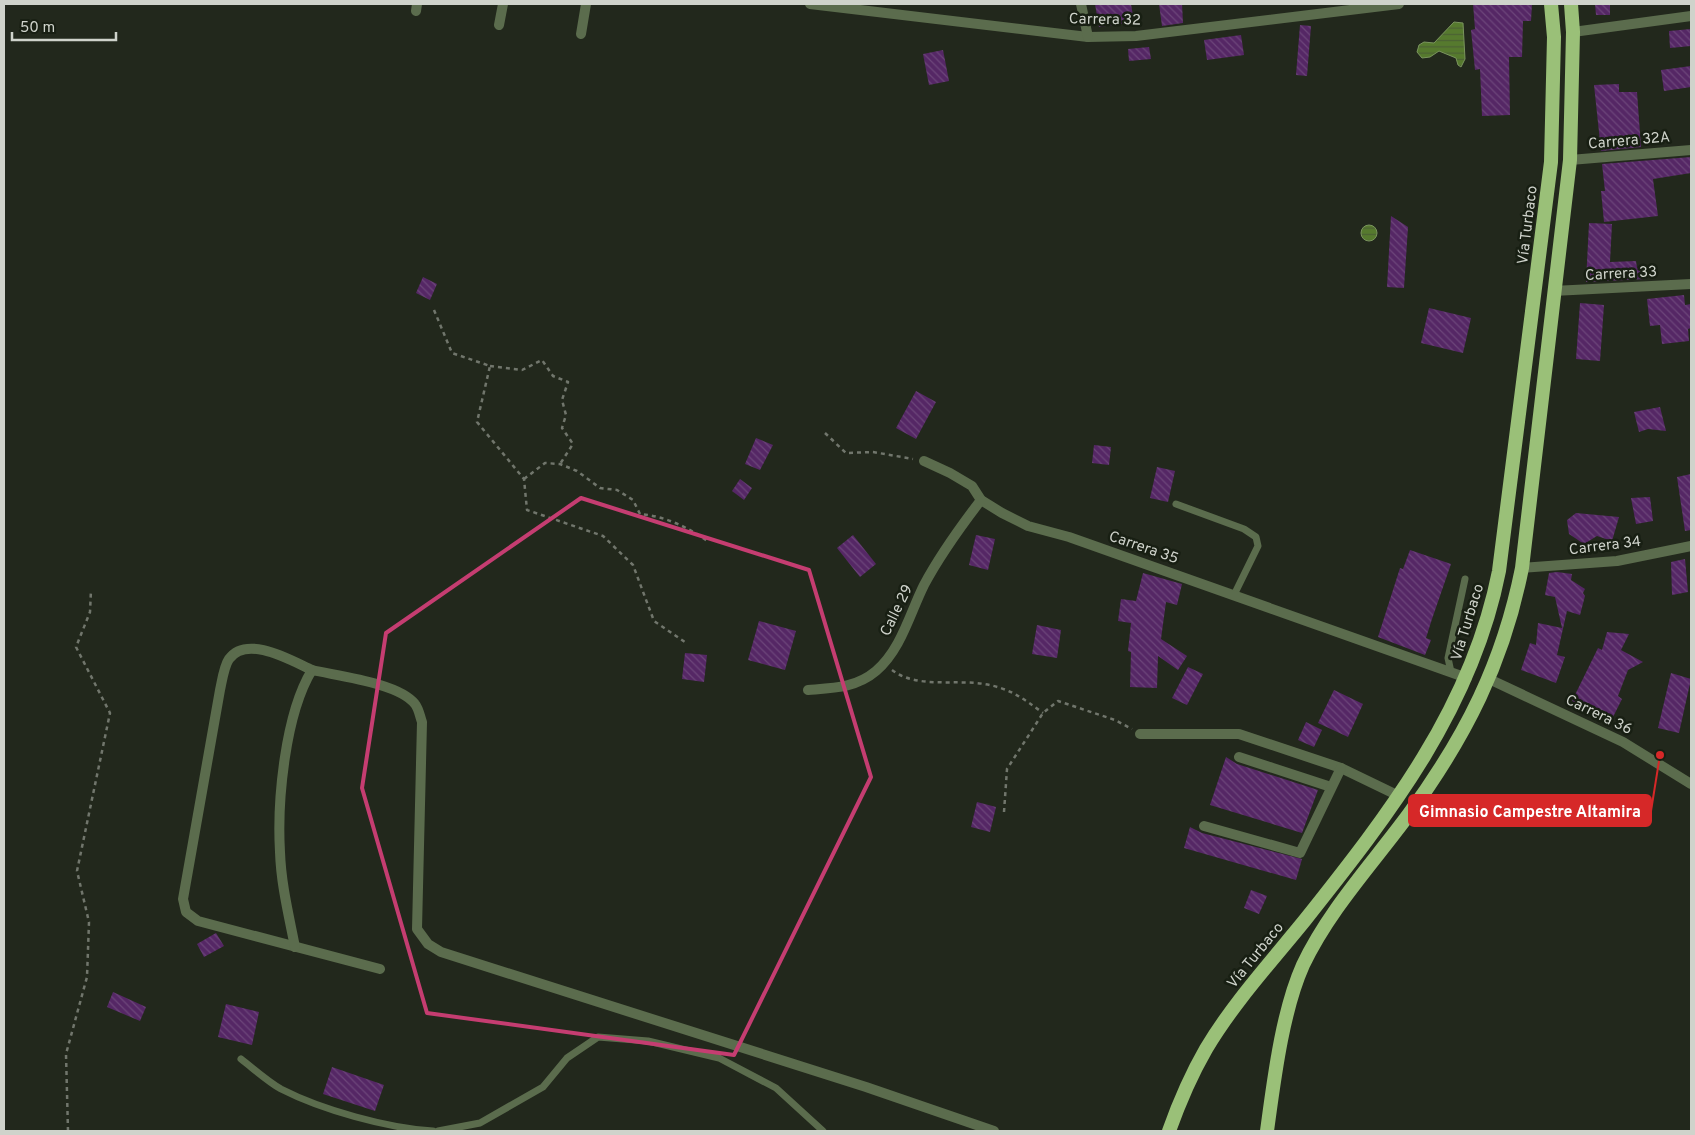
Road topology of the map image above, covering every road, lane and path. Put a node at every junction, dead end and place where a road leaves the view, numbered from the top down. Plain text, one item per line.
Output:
1 (503, 4) edge
2 (586, 4) edge
3 (810, 4) edge
4 (1080, 4) edge
5 (1314, 4) edge
6 (1399, 4) edge
7 (1551, 4) edge
8 (1571, 4) edge
9 (851, 6) edge
10 (1316, 15) junction
11 (1691, 16) edge
12 (499, 24) dead end
13 (1573, 32) junction
14 (580, 34) dead end
15 (1088, 37) junction
16 (1691, 150) edge
17 (1570, 160) junction
18 (1691, 284) edge
19 (1553, 291) junction
20 (434, 310) dead end
21 (490, 366) junction
22 (825, 432) dead end
23 (924, 461) joint
24 (560, 464) junction
25 (524, 479) junction
26 (982, 500) junction
27 (1176, 504) dead end
28 (707, 541) dead end
29 (1691, 546) edge
30 (1522, 568) junction
31 (1465, 578) dead end
32 (91, 590) dead end
33 (1234, 595) junction
34 (685, 642) dead end
35 (883, 664) junction
36 (312, 670) junction
37 (1451, 672) junction
38 (1467, 678) junction
39 (1489, 679) junction
40 (808, 690) dead end
41 (1043, 713) junction
42 (1140, 734) joint
43 (1239, 757) dead end
44 (1341, 768) junction
45 (1691, 784) edge
46 (1330, 787) junction
47 (1399, 796) junction
48 (1004, 812) dead end
49 (1204, 826) dead end
50 (295, 946) junction
51 (380, 969) dead end
52 (241, 1059) dead end
53 (1268, 1126) edge
54 (68, 1131) edge
55 (433, 1131) edge
56 (438, 1131) edge
57 (823, 1131) edge
58 (994, 1131) edge
59 (1169, 1131) edge
60 (1259, 1131) edge

1 - 12 street
2 - 14 street
3 - 9 street, Carrera 32
4 - 15 street
5 - 10 street
6 - 10 street, Carrera 32
7 - 38 highway, Vía Turbaco
8 - 13 highway
9 - 15 street, Carrera 32
10 - 15 street, Carrera 32
11 - 13 street
13 - 17 highway
16 - 17 street, Carrera 32A
17 - 19 highway
18 - 19 street, Carrera 33
19 - 30 highway
20 - 21 path
21 - 24 path
21 - 25 path
22 - 23 path
23 - 26 street, Carrera 35
24 - 25 path
24 - 28 path
25 - 34 path
26 - 33 street, Carrera 35
26 - 35 street, Calle 29
27 - 33 lane
29 - 30 street, Carrera 34
30 - 39 highway
31 - 37 lane
32 - 54 path
33 - 37 street, Carrera 35
35 - 40 street, Calle 29
35 - 41 path
36 - 50 street
36 - 50 street
36 - 58 street
37 - 38 street, Carrera 35
38 - 47 highway, Vía Turbaco
39 - 45 street, Carrera 36
39 - 53 highway
41 - 42 path
41 - 48 path
42 - 44 street
43 - 46 street
44 - 46 street
44 - 47 street
46 - 49 street
47 - 59 highway, Vía Turbaco
50 - 51 street
52 - 55 lane
53 - 60 highway
56 - 57 lane

